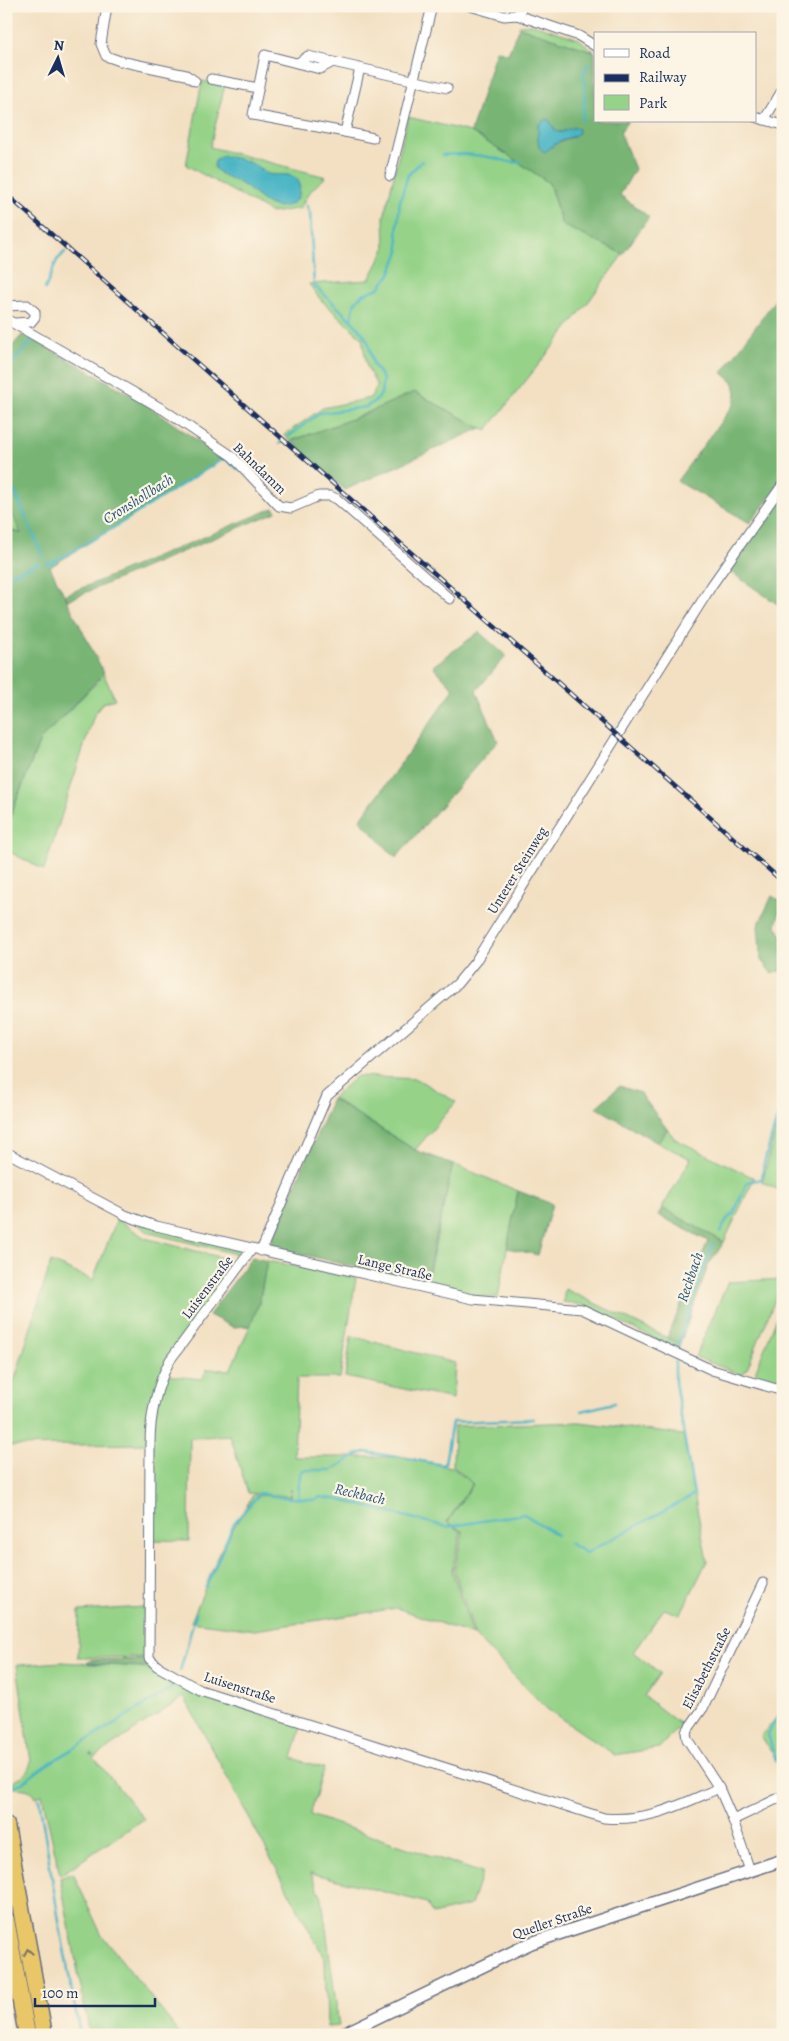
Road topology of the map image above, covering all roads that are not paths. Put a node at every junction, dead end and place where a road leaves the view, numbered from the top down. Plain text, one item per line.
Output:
1 (107, 6) edge
2 (432, 6) edge
3 (470, 6) edge
4 (523, 6) edge
5 (517, 15) junction
6 (594, 45) edge
7 (360, 68) junction
8 (211, 78) dead end
9 (413, 80) junction
10 (195, 81) dead end
11 (258, 88) junction
12 (447, 88) dead end
13 (783, 89) edge
14 (760, 118) edge
15 (783, 124) edge
16 (345, 132) junction
17 (373, 138) dead end
18 (390, 176) dead end
19 (6, 306) edge
20 (10, 321) edge
21 (783, 484) edge
22 (450, 599) dead end
23 (6, 1152) edge
24 (257, 1250) junction
25 (783, 1391) edge
26 (763, 1583) dead end
27 (719, 1788) junction
28 (783, 1796) edge
29 (733, 1820) junction
30 (6, 1825) edge
31 (783, 1860) edge
32 (750, 1872) junction
33 (6, 1920) edge
34 (342, 2034) edge
35 (28, 2035) edge
36 (44, 2035) edge

1 - 10 street
2 - 9 street
3 - 5 street
4 - 5 street
5 - 6 street
7 - 9 street
7 - 11 street
7 - 16 street
8 - 11 street
9 - 12 street
9 - 18 street
11 - 16 street
13 - 14 street
14 - 15 street
16 - 17 street
19 - 20 street, Bahndamm
20 - 22 street, Bahndamm
21 - 24 street, Unterer Steinweg
23 - 24 street, Lange Straße
24 - 25 street, Lange Straße
24 - 27 street, Luisenstraße
26 - 27 street, Elisabethstraße
27 - 29 street, Elisabethstraße
28 - 29 street
29 - 32 street, Elisabethstraße
36 -> 30 highway
31 - 32 street, Queller Straße
32 - 34 street, Queller Straße
33 - 35 highway

